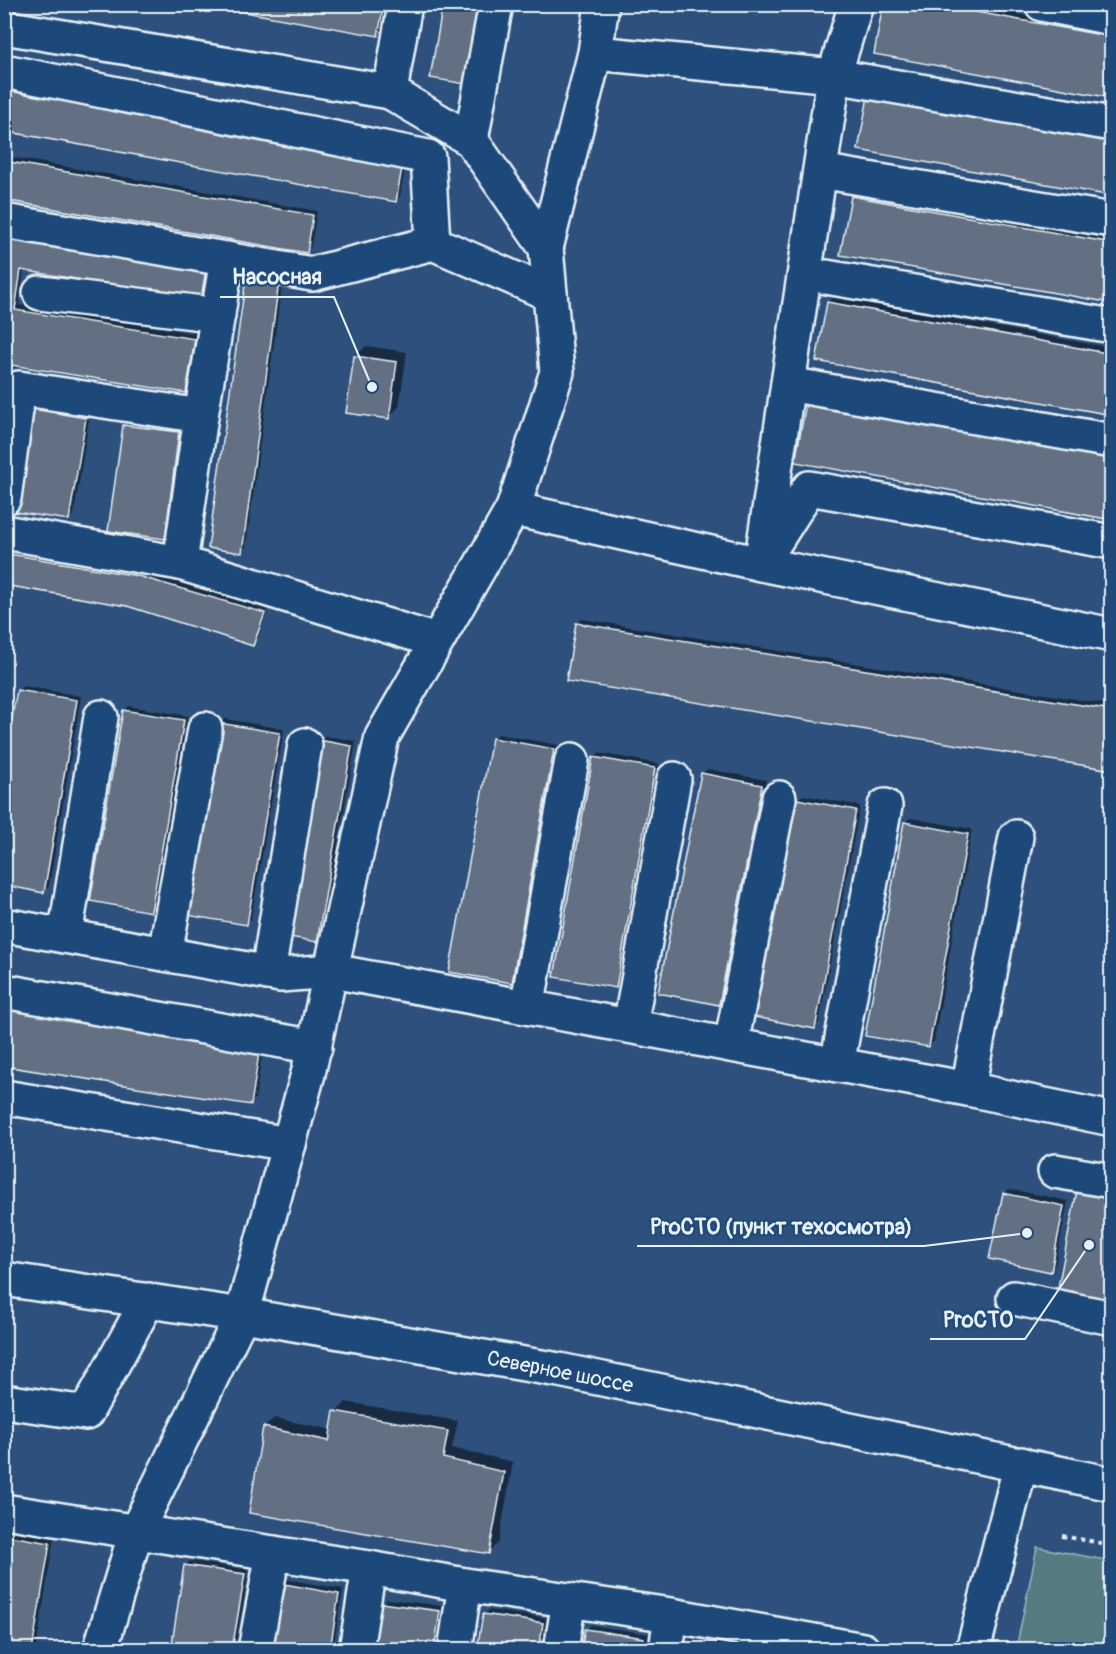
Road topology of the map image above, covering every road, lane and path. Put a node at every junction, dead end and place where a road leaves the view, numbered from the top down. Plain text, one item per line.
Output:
1 (405, 4) edge
2 (496, 4) edge
3 (602, 4) edge
4 (856, 4) edge
5 (1058, 6) edge
6 (1112, 18) edge
7 (4, 27) edge
8 (595, 53) junction
9 (4, 71) edge
10 (834, 76) junction
11 (390, 92) junction
12 (1112, 124) edge
13 (471, 140) junction
14 (820, 171) junction
15 (1112, 220) edge
16 (4, 221) edge
17 (433, 243) junction
18 (546, 248) junction
19 (227, 259) junction
20 (826, 277) dead end
21 (40, 293) dead end
22 (550, 294) junction
23 (218, 315) junction
24 (1112, 326) edge
25 (788, 384) junction
26 (201, 416) junction
27 (1112, 441) edge
28 (4, 498) edge
29 (513, 509) junction
30 (4, 532) edge
31 (1112, 542) edge
32 (180, 563) junction
33 (761, 564) junction
34 (1112, 635) edge
35 (438, 641) junction
36 (101, 717) dead end
37 (205, 729) dead end
38 (305, 745) dead end
39 (572, 760) dead end
40 (674, 779) dead end
41 (779, 798) dead end
42 (885, 806) dead end
43 (1016, 837) dead end
44 (4, 925) edge
45 (65, 936) junction
46 (165, 954) junction
47 (332, 971) junction
48 (268, 973) junction
49 (4, 991) edge
50 (527, 1007) junction
51 (630, 1026) junction
52 (731, 1045) junction
53 (315, 1047) junction
54 (837, 1065) junction
55 (968, 1089) junction
56 (4, 1097) edge
57 (1112, 1119) edge
58 (289, 1144) junction
59 (1055, 1171) dead end
60 (1112, 1181) edge
61 (4, 1279) edge
62 (1014, 1298) dead end
63 (148, 1300) junction
64 (242, 1315) junction
65 (1112, 1318) edge
66 (4, 1401) edge
67 (1021, 1464) junction
68 (1112, 1484) edge
69 (4, 1511) edge
70 (136, 1532) junction
71 (1062, 1536) dead end
72 (1112, 1545) edge
73 (273, 1553) junction
74 (369, 1568) junction
75 (465, 1585) junction
76 (569, 1600) junction
77 (671, 1615) junction
78 (774, 1642) edge
79 (100, 1650) edge
80 (255, 1650) edge
81 (356, 1650) edge
82 (455, 1650) edge
83 (561, 1650) edge
84 (666, 1650) edge
85 (863, 1650) edge
86 (973, 1650) edge

1 - 11 main road
2 - 13 main road
3 - 8 main road
4 - 10 main road
5 - 6 main road
7 - 11 main road
8 - 10 main road
8 - 18 main road
9 - 17 main road
10 - 12 main road
10 - 14 main road
11 - 13 main road
13 - 18 main road
14 - 15 main road
14 - 25 main road
16 - 19 main road
17 - 19 main road
17 - 22 main road
18 - 22 main road
19 - 23 main road
20 - 24 main road
21 - 23 main road
22 - 29 main road
23 - 26 main road
25 - 27 main road
25 - 33 main road
26 - 28 main road
26 - 32 main road
29 - 33 main road
29 - 35 main road
30 - 32 main road
31 - 33 main road
32 - 35 main road
33 - 34 main road
35 - 47 main road
36 - 45 main road
37 - 46 main road
38 - 48 main road
39 - 50 main road
40 - 51 main road
41 - 52 main road
42 - 54 main road
43 - 55 main road
44 - 45 main road
45 - 46 main road
46 - 48 main road
47 - 48 main road
47 - 50 main road
47 - 53 main road
49 - 53 main road
50 - 51 main road
51 - 52 main road
52 - 54 main road
53 - 58 main road
54 - 55 main road
55 - 57 main road
56 - 58 main road
58 - 64 main road
59 - 60 main road
61 - 63 main road, Северное шоссе
62 - 65 main road
63 - 64 main road, Северное шоссе
63 - 66 main road
64 - 67 main road, Северное шоссе
64 - 70 main road
67 - 68 main road, Северное шоссе
67 - 86 main road
69 - 70 main road
70 - 73 main road
70 - 79 main road
71 - 72 path
73 - 74 main road
73 - 80 main road
74 - 75 main road
74 - 81 main road
75 - 76 main road
75 - 82 main road
76 - 77 main road
76 - 83 main road
77 - 78 main road
77 - 84 main road
78 - 85 main road

